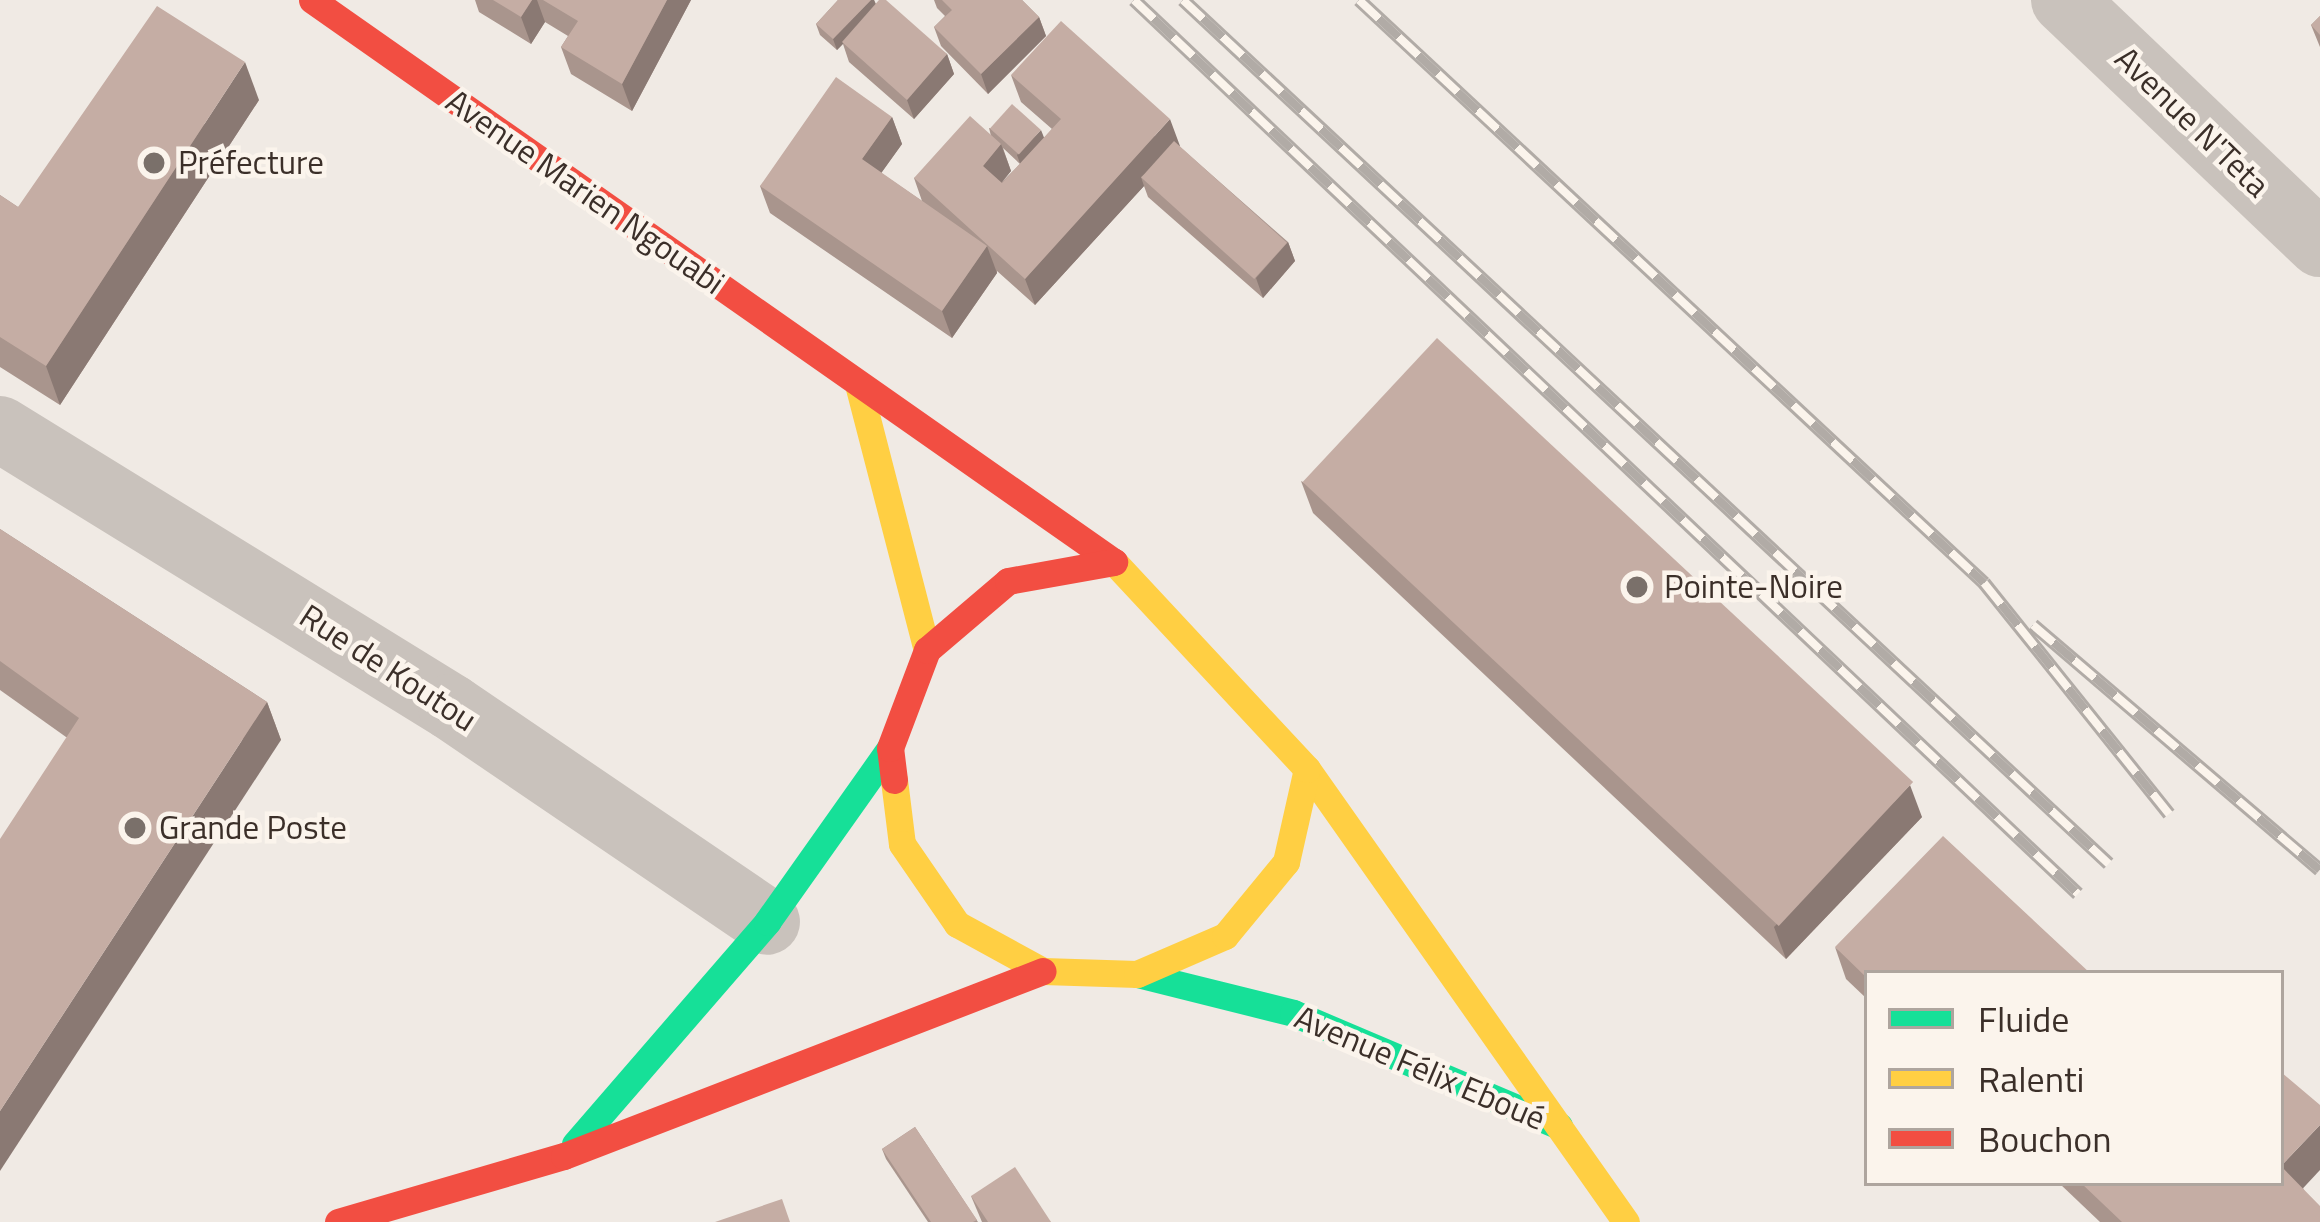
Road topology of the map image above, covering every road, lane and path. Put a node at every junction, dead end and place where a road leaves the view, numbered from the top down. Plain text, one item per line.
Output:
1 (312, 0) edge
2 (2064, 0) edge
3 (2320, 244) edge
4 (858, 384) junction
5 (0, 429) edge
6 (1114, 562) junction
7 (927, 650) junction
8 (890, 748) junction
9 (1307, 769) junction
10 (767, 922) junction
11 (1043, 971) junction
12 (1137, 974) junction
13 (1563, 1127) junction
14 (565, 1156) junction
15 (338, 1222) edge
16 (1626, 1222) edge

1 - 4 main road, Avenue Marien Ngouabi
2 - 3 street, Avenue N'Teta
4 - 6 main road, Avenue Marien Ngouabi
4 - 7 main road
5 - 10 street, Rue de Koutou
6 - 7 main road
6 - 9 main road
7 - 8 main road
8 - 10 main road
8 - 11 main road
9 - 12 main road
9 - 13 main road, Avenue Félix Eboué
10 - 14 main road
11 - 12 main road
11 - 14 main road
12 - 13 main road, Avenue Félix Eboué
13 - 16 main road, Avenue Félix Eboué
14 - 15 main road

